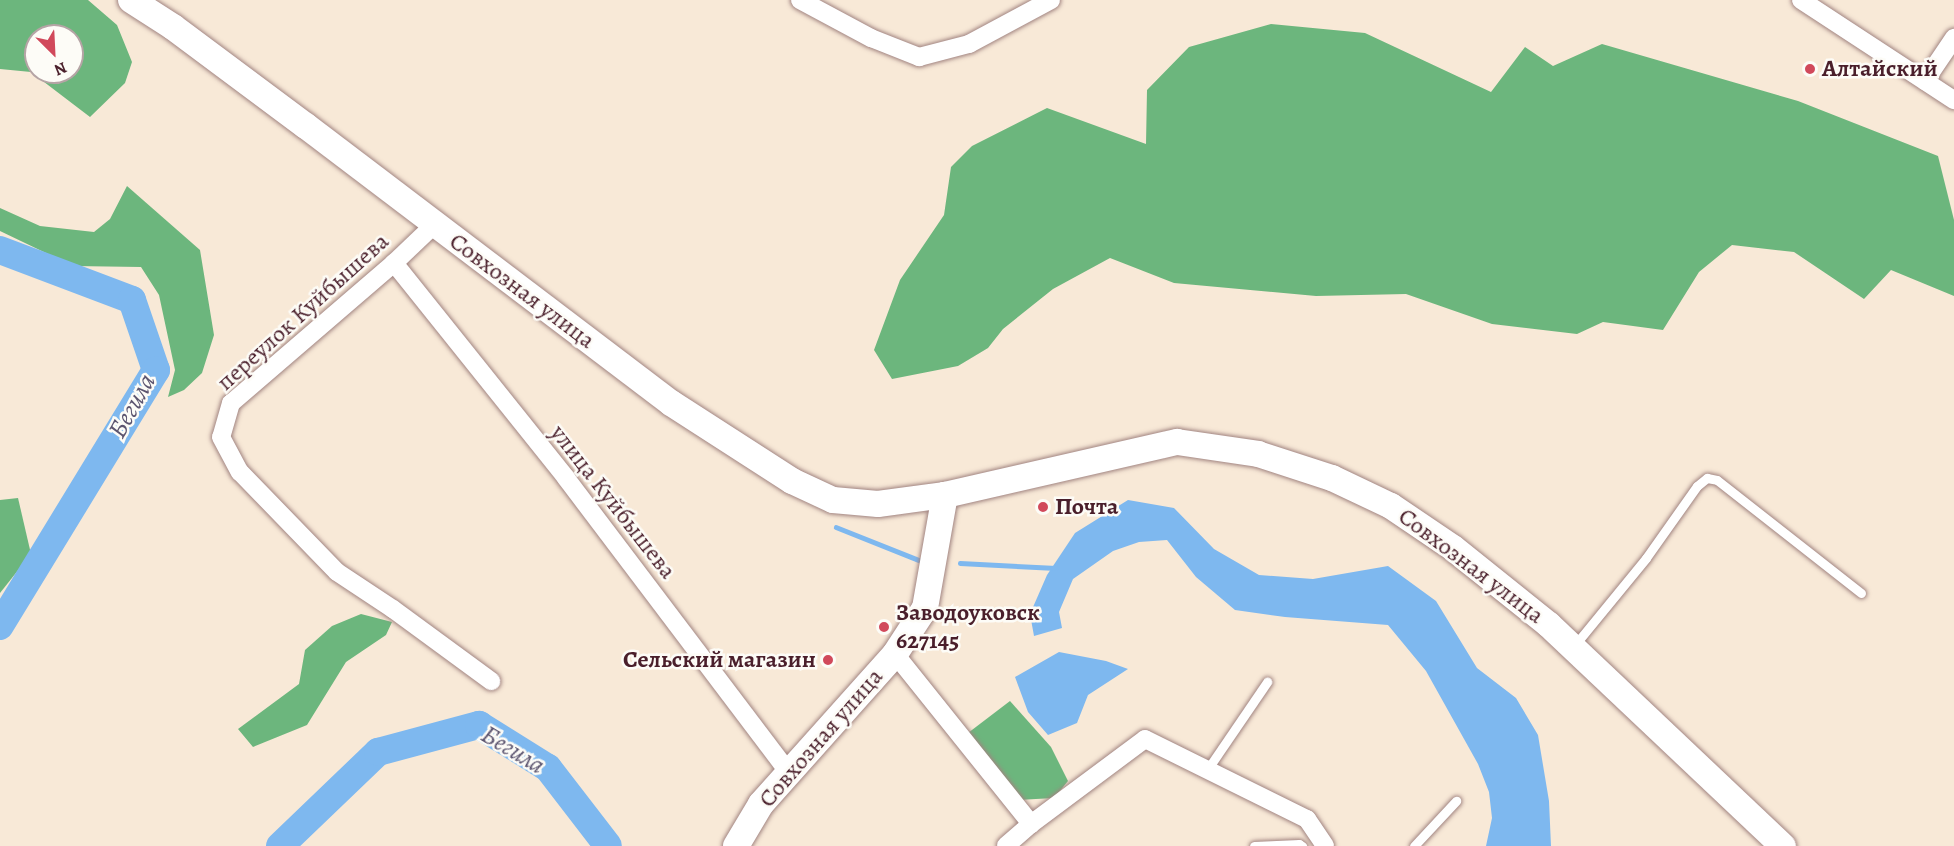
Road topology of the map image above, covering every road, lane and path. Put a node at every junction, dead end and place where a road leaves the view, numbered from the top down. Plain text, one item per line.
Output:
1 (130, 0) edge
2 (800, 0) edge
3 (1051, 0) edge
4 (1801, 0) edge
5 (1954, 38) edge
6 (1925, 81) junction
7 (1954, 100) edge
8 (435, 224) junction
9 (394, 263) junction
10 (945, 495) junction
11 (1862, 593) dead end
12 (1573, 648) junction
13 (895, 654) junction
14 (490, 681) dead end
15 (1267, 682) dead end
16 (1207, 770) junction
17 (789, 773) junction
18 (1456, 801) dead end
19 (1031, 824) junction
20 (736, 846) edge
21 (1006, 846) edge
22 (1254, 846) edge
23 (1302, 846) edge
24 (1326, 846) edge
25 (1414, 846) edge
26 (1783, 846) edge

1 - 8 street, Совхозная улица
2 - 3 street
4 - 6 street
5 - 6 street
6 - 7 street
8 - 9 street, переулок Куйбышева
8 - 10 street, Совхозная улица
9 - 14 street, переулок Куйбышева
9 - 17 street, улица Куйбышева
10 - 12 street, Совхозная улица
10 - 13 street, Совхозная улица
11 - 12 lane
12 - 26 street, Совхозная улица
13 - 17 street, Совхозная улица
13 - 19 street
15 - 16 lane
16 - 19 street
16 - 24 street
17 - 20 street, Совхозная улица
18 - 25 lane
19 - 21 street
22 - 23 lane

